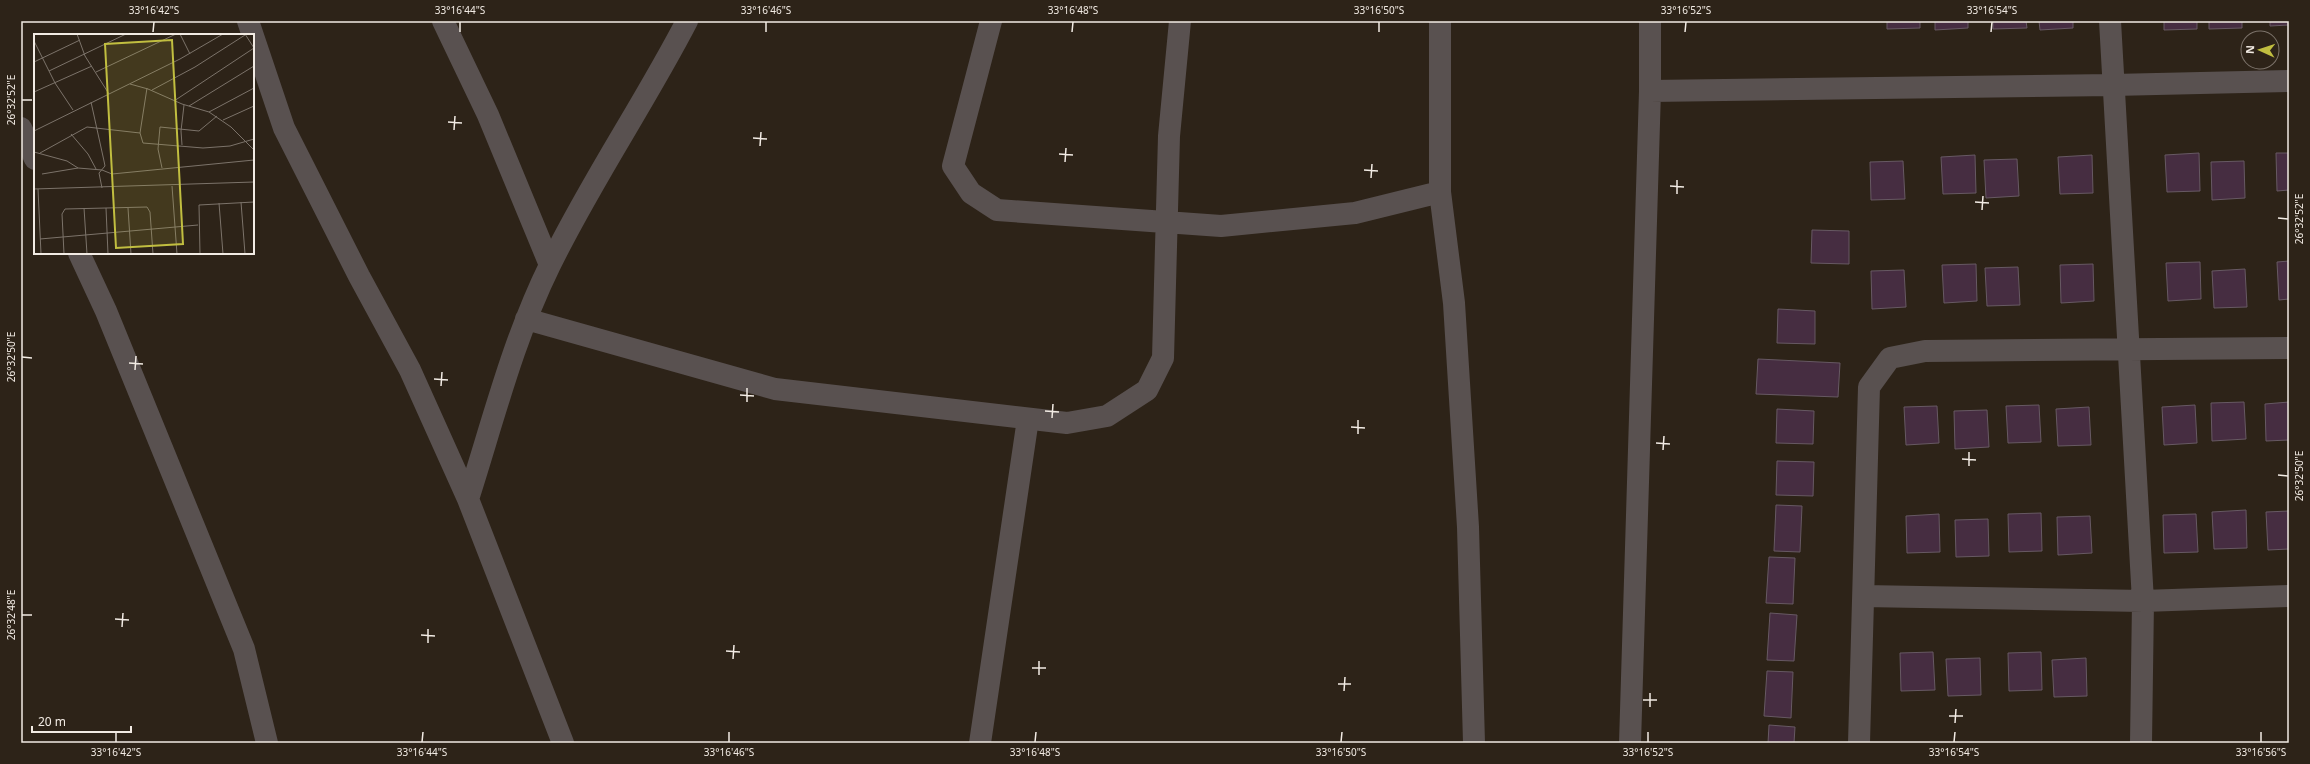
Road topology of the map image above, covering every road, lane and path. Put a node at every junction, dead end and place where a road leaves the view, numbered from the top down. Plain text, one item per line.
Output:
1 (248, 21) edge
2 (443, 21) edge
3 (687, 21) edge
4 (992, 21) edge
5 (1180, 21) edge
6 (1440, 21) edge
7 (1650, 21) edge
8 (2110, 21) edge
9 (252, 34) edge
10 (254, 39) edge
11 (2289, 81) edge
12 (2113, 85) junction
13 (1650, 91) junction
14 (21, 128) edge
15 (34, 156) edge
16 (1440, 192) junction
17 (1165, 222) junction
18 (79, 254) edge
19 (550, 265) junction
20 (526, 319) junction
21 (2289, 348) edge
22 (2130, 350) junction
23 (1028, 419) junction
24 (468, 499) junction
25 (1864, 596) junction
26 (2289, 596) edge
27 (2143, 600) junction
28 (267, 743) edge
29 (564, 743) edge
30 (980, 743) edge
31 (1474, 743) edge
32 (1630, 743) edge
33 (1859, 743) edge
34 (2141, 743) edge

1 - 9 street
2 - 19 street
3 - 19 street
4 - 17 street
5 - 17 street
6 - 16 street
7 - 13 street
8 - 12 street
10 - 24 street
11 - 12 street
12 - 13 street
12 - 22 street
13 - 32 street
14 - 15 street
16 - 17 street
16 - 31 street
17 - 23 street
18 - 28 street
19 - 20 street
20 - 23 street
20 - 24 street
21 - 22 street
22 - 25 street
22 - 27 street
23 - 30 street
24 - 29 street
25 - 27 street
25 - 33 street
26 - 27 street
27 - 34 street

